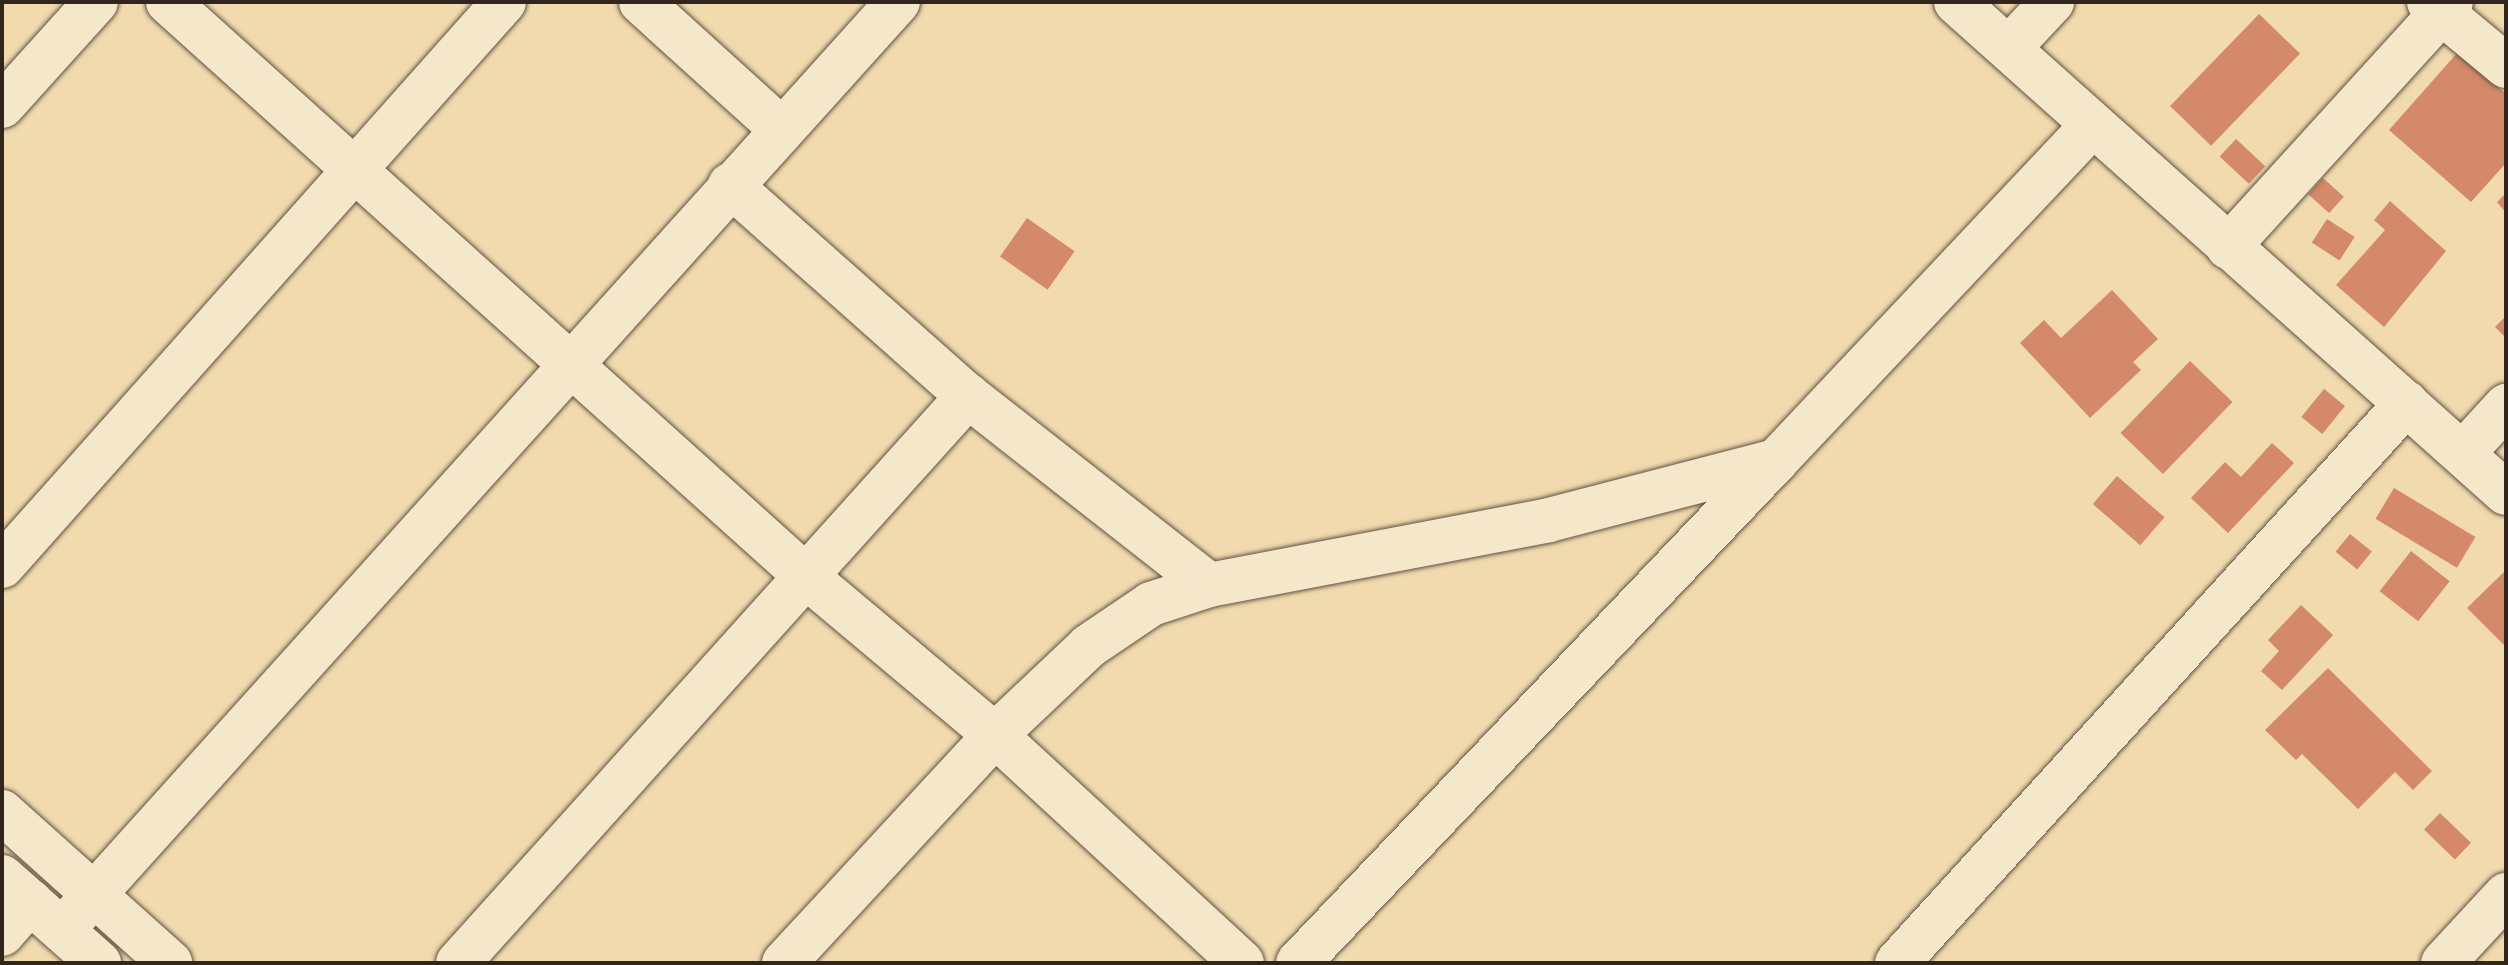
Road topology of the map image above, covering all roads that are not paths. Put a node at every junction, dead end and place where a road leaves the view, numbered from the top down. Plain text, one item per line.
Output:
1 (96, 2) edge
2 (168, 2) edge
3 (504, 2) edge
4 (641, 2) edge
5 (898, 2) edge
6 (1956, 2) edge
7 (2052, 2) edge
8 (2441, 5) edge
9 (2009, 48) junction
10 (2506, 66) edge
11 (2, 106) edge
12 (2093, 125) junction
13 (780, 128) junction
14 (356, 167) junction
15 (730, 185) junction
16 (2228, 247) junction
17 (570, 362) junction
18 (968, 396) junction
19 (2407, 403) junction
20 (2506, 406) edge
21 (2463, 453) junction
22 (1776, 461) junction
23 (2506, 493) edge
24 (2, 566) edge
25 (808, 578) junction
26 (1209, 585) junction
27 (995, 735) junction
28 (2, 812) edge
29 (91, 894) junction
30 (2506, 895) edge
31 (11, 904) edge
32 (62, 930) junction
33 (99, 963) edge
34 (170, 963) edge
35 (458, 963) edge
36 (784, 963) edge
37 (1242, 963) edge
38 (1298, 963) edge
39 (1897, 963) edge
40 (2443, 963) edge

1 - 11 street
2 - 14 street
3 - 14 street
4 - 13 street
5 - 13 street
6 - 9 street
7 - 9 street
8 - 10 street
8 - 16 street
9 - 12 street
12 - 16 street
12 - 22 street
13 - 15 street
14 - 17 street
14 - 24 street
15 - 17 street
15 - 18 street
16 - 19 street
17 - 25 street
17 - 29 street
18 - 25 street
18 - 26 street
19 - 21 street
19 - 39 street
20 - 21 street
21 - 23 street
22 - 26 street
22 - 38 street
25 - 27 street
25 - 35 street
26 - 27 street
27 - 36 street
27 - 37 street
28 - 29 street
29 - 32 street
29 - 34 street
30 - 40 street
31 - 32 street
32 - 33 street

